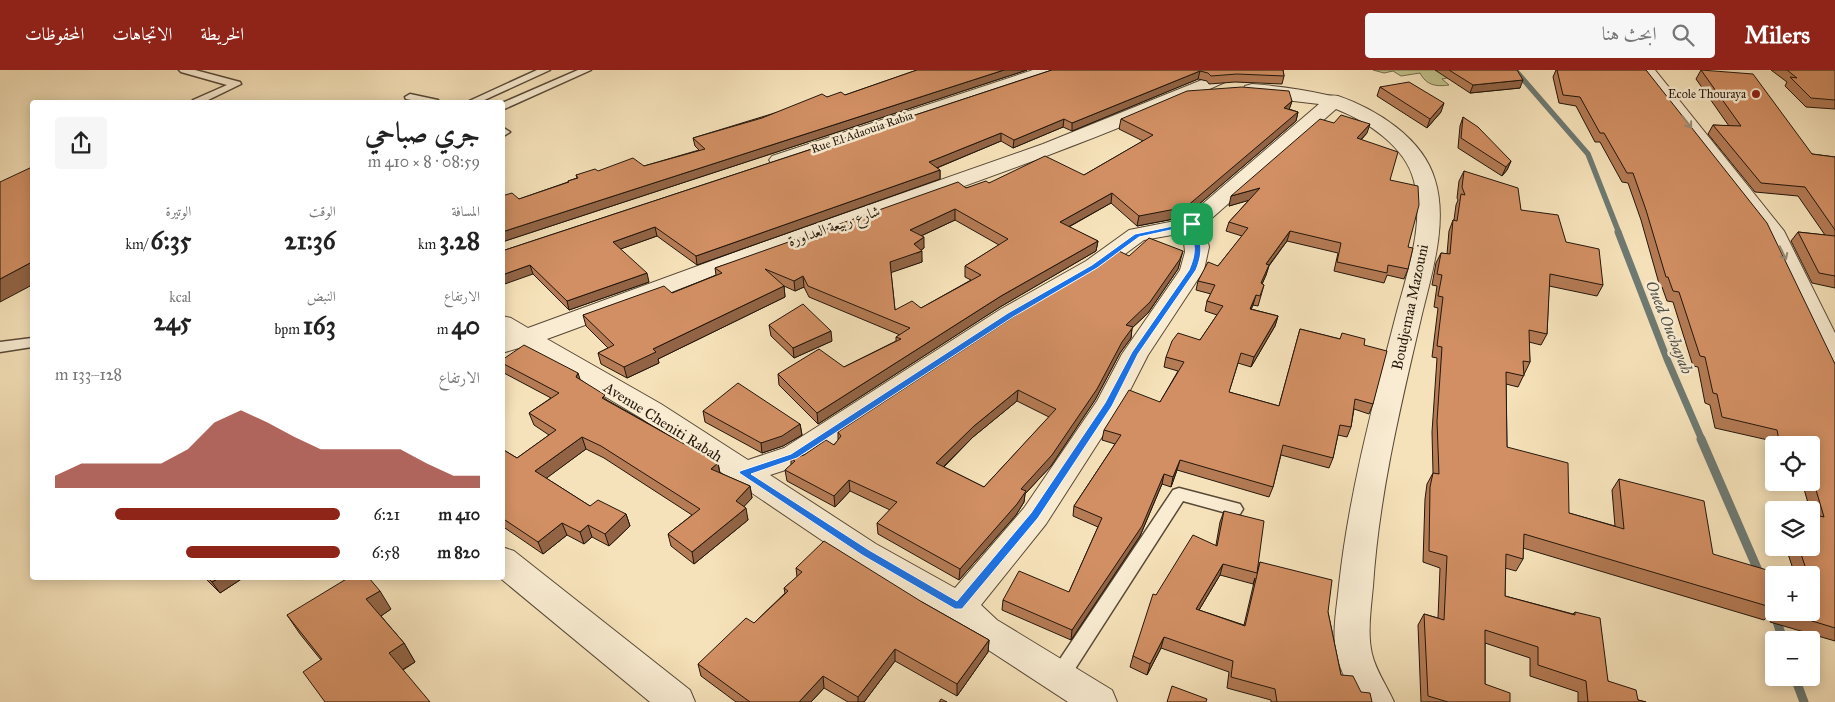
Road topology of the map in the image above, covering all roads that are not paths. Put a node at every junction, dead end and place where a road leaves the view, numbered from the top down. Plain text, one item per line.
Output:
1 (184, 70) edge
2 (545, 70) edge
3 (586, 70) edge
4 (1051, 70) edge
5 (1646, 70) edge
6 (1219, 78) edge
7 (1184, 94) junction
8 (410, 97) dead end
9 (201, 100) edge
10 (424, 100) edge
11 (477, 100) edge
12 (1334, 101) junction
13 (505, 105) edge
14 (761, 167) edge
15 (1192, 224) junction
16 (510, 335) edge
17 (30, 343) edge
18 (0, 347) edge
19 (1835, 360) edge
20 (744, 473) junction
21 (1234, 509) dead end
22 (505, 562) edge
23 (959, 606) junction
24 (1059, 677) junction
25 (677, 702) edge
26 (1099, 702) edge
27 (1376, 702) edge

1 - 9 lane
2 - 11 lane
3 - 13 lane
4 - 14 street, Rue El Adaouia Rabia
5 -> 19 street
6 - 7 street, شارع ربيعة العداورة
7 - 12 street, Boudjemaa Mazouni
7 - 16 street, شارع ربيعة العداورة
8 - 10 lane
12 - 15 street
12 - 27 street, Boudjemaa Mazouni
15 - 20 street
15 - 23 street
16 - 20 street, Avenue Cheniti Rabah
17 - 18 lane
20 - 23 street, Avenue Cheniti Rabah
21 - 24 lane
22 - 25 street
23 - 24 street, Avenue Cheniti Rabah
24 - 26 street, Avenue Cheniti Rabah

